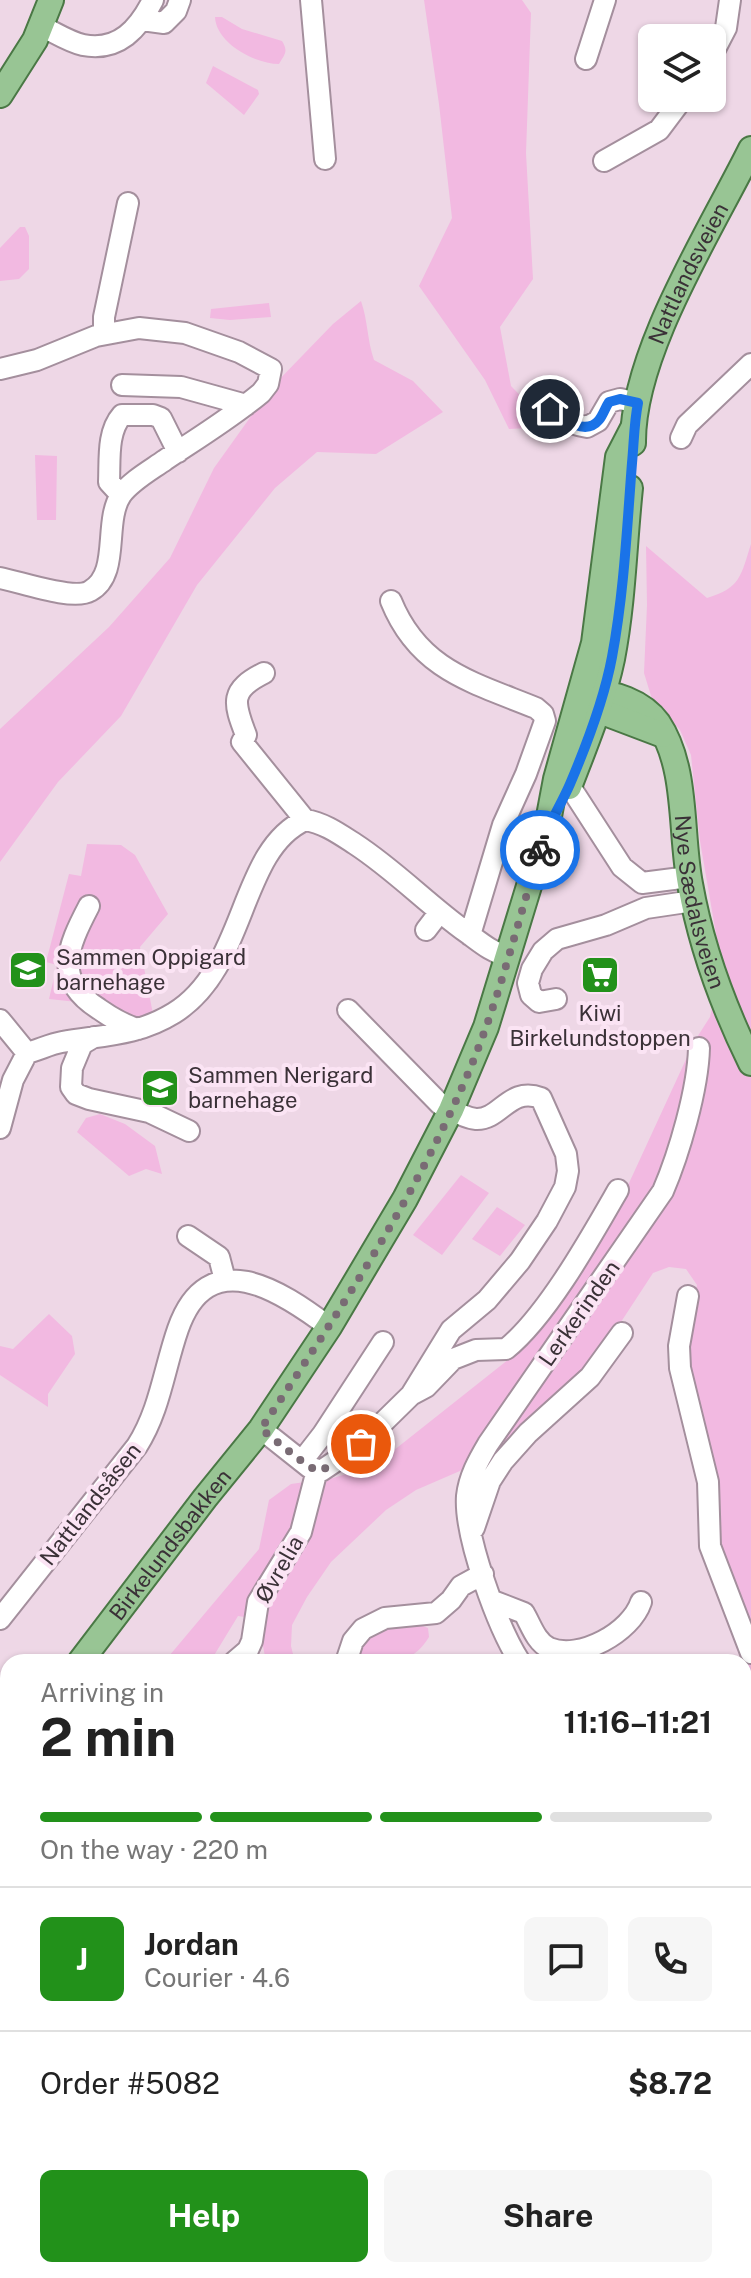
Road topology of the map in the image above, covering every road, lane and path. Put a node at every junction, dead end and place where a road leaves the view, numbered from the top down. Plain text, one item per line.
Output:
1 (51, 0) edge
2 (153, 0) edge
3 (180, 0) edge
4 (311, 0) edge
5 (605, 0) edge
6 (730, 0) edge
7 (142, 20) junction
8 (41, 26) junction
9 (726, 28) edge
10 (586, 59) dead end
11 (0, 95) edge
12 (672, 112) edge
13 (751, 149) edge
14 (325, 159) dead end
15 (604, 161) dead end
16 (128, 203) dead end
17 (104, 333) junction
18 (751, 364) edge
19 (0, 369) edge
20 (122, 385) dead end
21 (543, 398) dead end
22 (638, 403) junction
23 (246, 405) junction
24 (681, 438) dead end
25 (178, 452) junction
26 (121, 495) junction
27 (0, 578) edge
28 (391, 601) dead end
29 (264, 673) dead end
30 (594, 698) junction
31 (569, 785) junction
32 (305, 820) junction
33 (547, 827) junction
34 (642, 883) junction
35 (617, 886) dead end
36 (691, 889) junction
37 (89, 906) dead end
38 (439, 913) junction
39 (426, 930) dead end
40 (470, 935) junction
41 (508, 957) junction
42 (556, 999) dead end
43 (348, 1010) dead end
44 (0, 1020) edge
45 (138, 1029) junction
46 (94, 1037) junction
47 (699, 1048) dead end
48 (27, 1053) junction
49 (751, 1063) edge
50 (451, 1110) junction
51 (0, 1128) edge
52 (189, 1131) dead end
53 (618, 1190) dead end
54 (188, 1236) dead end
55 (225, 1280) junction
56 (688, 1296) dead end
57 (329, 1327) junction
58 (622, 1333) dead end
59 (383, 1342) dead end
60 (411, 1395) junction
61 (261, 1429) junction
62 (309, 1466) junction
63 (472, 1536) junction
64 (483, 1574) junction
65 (493, 1601) junction
66 (641, 1602) dead end
67 (0, 1619) edge
68 (751, 1653) edge
69 (86, 1654) edge
70 (243, 1654) edge
71 (349, 1654) edge
72 (516, 1654) edge

1 - 8 main road
2 - 7 street
3 - 7 street
4 - 14 street
5 - 10 street
6 - 9 street
7 - 8 street
8 - 11 main road
12 - 15 street
13 - 22 main road, Nattlandsveien
16 - 17 street
17 - 19 street
17 - 23 street
18 - 24 street
20 - 23 street
21 - 22 street
22 - 30 main road, Nattlandsveien
23 - 25 street
25 - 26 street
25 - 26 street
26 - 27 street
28 - 40 street
29 - 32 street
30 - 31 main road, Birkelundsbakken
30 - 33 main road, Birkelundsbakken
30 - 36 main road, Nye Sædalsveien
31 - 33 main road, Birkelundsbakken
31 - 34 street
32 - 38 street
32 - 45 street
33 - 41 main road, Birkelundsbakken
34 - 35 street
34 - 36 street
36 - 42 street
36 - 49 main road, Nye Sædalsveien
37 - 45 street
38 - 39 street
38 - 40 street
40 - 41 street
41 - 50 main road, Birkelundsbakken
43 - 50 street
44 - 48 street
45 - 46 street
46 - 48 street
46 - 52 street
47 - 63 street, Lerkerinden
48 - 51 street
50 - 57 main road, Birkelundsbakken
50 - 60 street
53 - 60 street
54 - 55 street
55 - 57 street
55 - 67 street, Nattlandsåsen
56 - 68 street
57 - 61 main road, Birkelundsbakken
58 - 63 street
59 - 62 street
60 - 62 street
61 - 62 street
61 - 69 main road, Birkelundsbakken
62 - 70 street, Øvrelia
63 - 64 street, Lerkerinden
64 - 65 street, Lerkerinden
64 - 71 street
65 - 66 street
65 - 72 street, Lerkerinden

